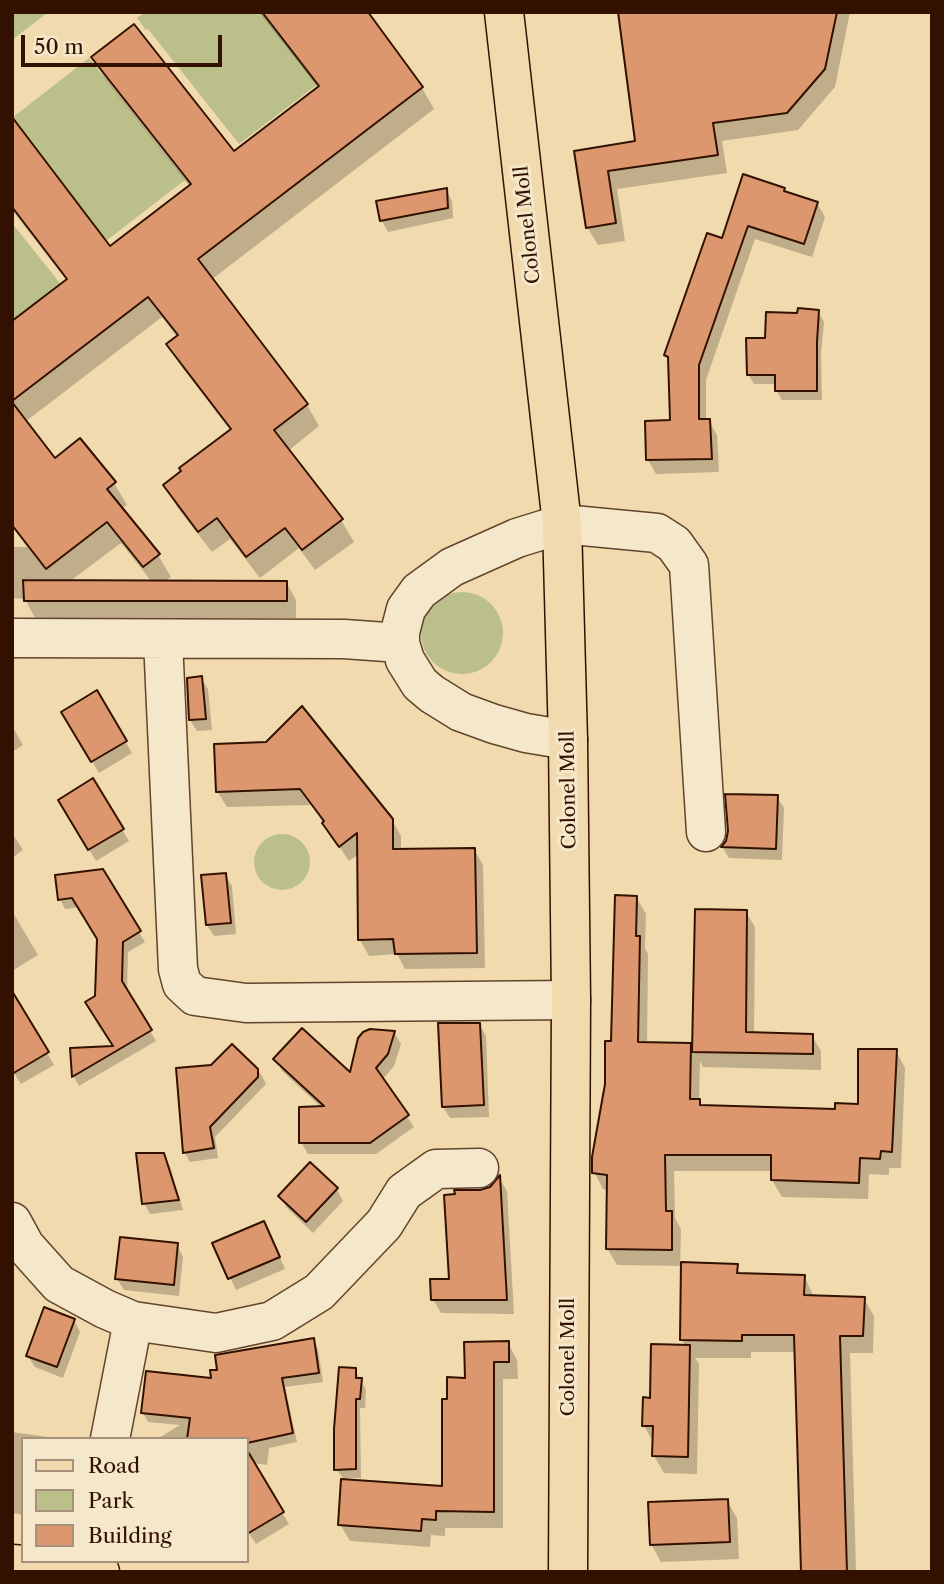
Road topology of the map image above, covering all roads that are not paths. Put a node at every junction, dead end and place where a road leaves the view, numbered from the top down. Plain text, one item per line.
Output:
1 (504, 12) edge
2 (562, 524) junction
3 (12, 638) edge
4 (163, 640) junction
5 (400, 643) junction
6 (568, 740) junction
7 (706, 832) dead end
8 (571, 1000) junction
9 (479, 1168) dead end
10 (12, 1222) edge
11 (132, 1321) junction
12 (110, 1437) edge
13 (12, 1564) edge
14 (100, 1572) edge
15 (568, 1572) edge

1 - 2 main road, Colonel Moll
2 - 5 street
2 - 6 main road, Colonel Moll
2 - 7 street
3 - 4 street
4 - 5 street
4 - 8 street
5 - 6 street
6 - 8 main road, Colonel Moll
8 - 15 main road, Colonel Moll
9 - 11 street
10 - 11 street
11 - 12 street
13 - 14 main road

